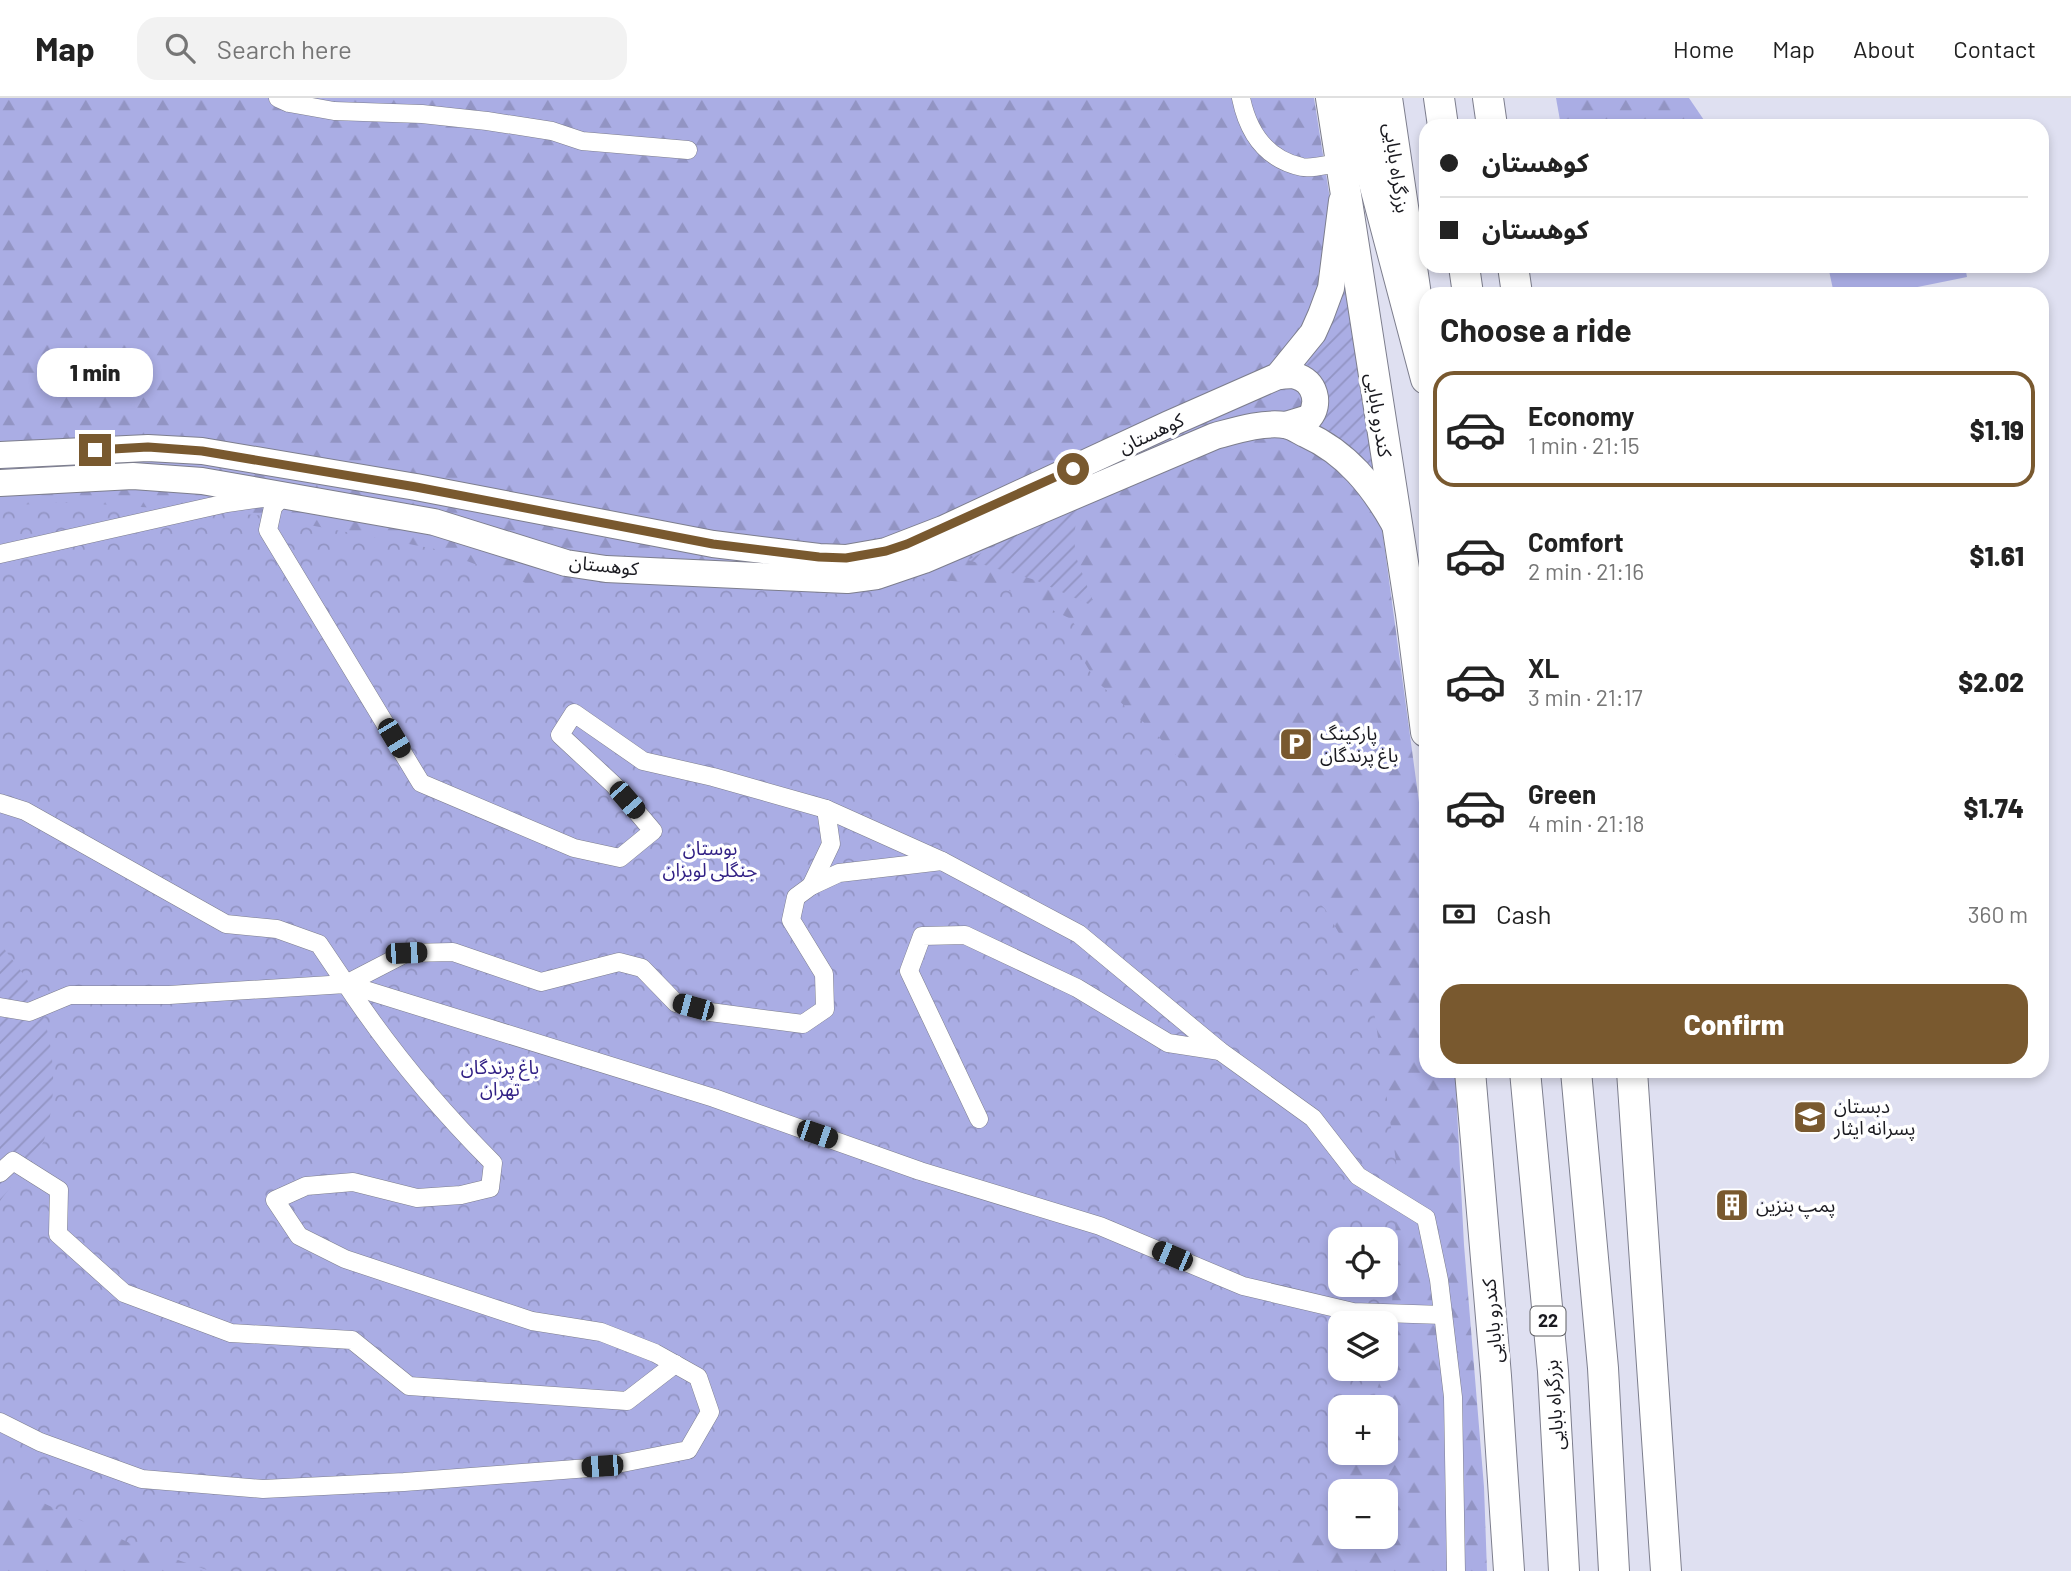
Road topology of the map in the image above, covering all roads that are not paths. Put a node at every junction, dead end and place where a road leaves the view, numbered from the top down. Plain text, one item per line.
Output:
1 (278, 98) edge
2 (1241, 98) edge
3 (1331, 98) edge
4 (1358, 98) edge
5 (1387, 98) edge
6 (1439, 98) edge
7 (1488, 98) edge
8 (1442, 119) edge
9 (1491, 119) edge
10 (688, 150) dead end
11 (1342, 175) junction
12 (1419, 315) edge
13 (1419, 353) edge
14 (1278, 376) junction
15 (1286, 425) junction
16 (0, 455) edge
17 (0, 483) edge
18 (284, 495) junction
19 (570, 517) junction
20 (1396, 527) junction
21 (0, 554) edge
22 (566, 563) junction
23 (1419, 677) edge
24 (0, 803) edge
25 (826, 809) junction
26 (942, 862) junction
27 (811, 886) junction
28 (346, 984) junction
29 (0, 1007) edge
30 (1220, 1051) junction
31 (1471, 1078) edge
32 (1526, 1078) edge
33 (1577, 1078) edge
34 (1632, 1078) edge
35 (979, 1119) dead end
36 (0, 1172) edge
37 (1443, 1315) junction
38 (675, 1364) junction
39 (0, 1422) edge
40 (1663, 1512) junction
41 (1456, 1571) edge
42 (1509, 1571) edge
43 (1564, 1571) edge
44 (1614, 1571) edge
45 (1666, 1571) edge
46 (1675, 1571) edge

1 - 10 street
2 - 11 street
3 - 11 main road, کندرو بابایی
4 - 13 main road
5 - 12 main road, بزرگراه بابایی
6 - 8 main road
7 - 9 main road
11 - 14 main road, کوهستان
11 - 20 main road, کندرو بابایی
14 - 15 main road
14 - 19 main road, کوهستان
15 - 20 main road, کوهستان
15 - 22 main road, کوهستان
16 - 19 main road, کوهستان
17 - 18 main road, کوهستان
18 - 21 street
18 - 22 main road, کوهستان
18 - 25 street
19 - 22 main road
20 - 23 main road, کندرو بابایی
24 - 28 street
25 - 26 street
25 - 27 street
26 - 27 street
26 - 30 street
27 - 28 street
28 - 29 street
28 - 37 street
28 - 38 street
30 - 35 street
30 - 37 street
31 - 42 main road, کندرو بابایی
32 - 43 main road, بزرگراه بابایی / 22
33 - 44 main road
34 - 40 main road
36 - 38 street
37 - 41 street
38 - 39 street
40 - 45 main road
40 - 46 main road

